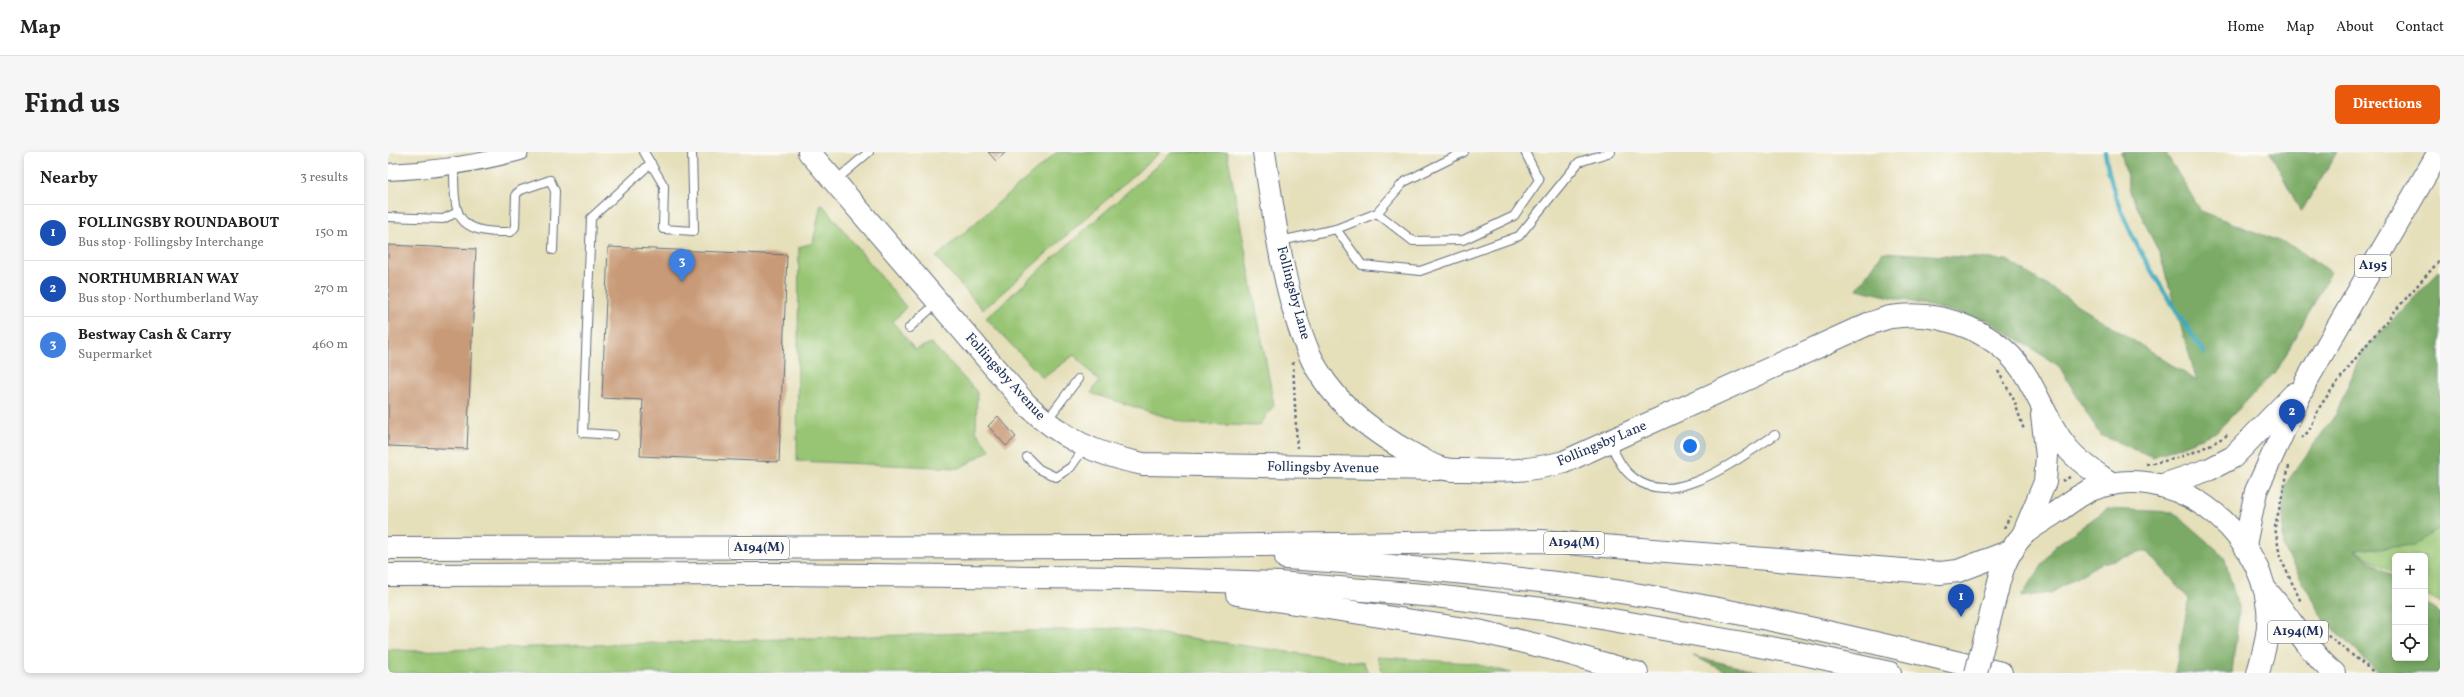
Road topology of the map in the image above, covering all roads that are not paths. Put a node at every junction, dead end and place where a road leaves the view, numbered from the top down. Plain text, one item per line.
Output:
1 (520, 152) edge
2 (644, 152) edge
3 (692, 152) edge
4 (809, 152) edge
5 (870, 152) edge
6 (1264, 152) edge
7 (1464, 152) edge
8 (1525, 152) edge
9 (1611, 152) edge
10 (2440, 152) edge
11 (651, 163) junction
12 (454, 167) junction
13 (388, 172) edge
14 (834, 181) junction
15 (458, 212) junction
16 (1377, 213) junction
17 (388, 217) edge
18 (1336, 229) junction
19 (1279, 242) junction
20 (553, 250) dead end
21 (938, 302) junction
22 (908, 328) dead end
23 (1078, 379) dead end
24 (2307, 380) junction
25 (2041, 406) junction
26 (1045, 422) junction
27 (614, 435) dead end
28 (1775, 436) dead end
29 (1610, 443) junction
30 (1085, 447) junction
31 (1027, 457) dead end
32 (1441, 469) junction
33 (2112, 484) junction
34 (2160, 486) junction
35 (2013, 538) junction
36 (2245, 545) junction
37 (1131, 547) junction
38 (388, 548) edge
39 (388, 575) edge
40 (1125, 578) junction
41 (2265, 589) junction
42 (1637, 673) edge
43 (1890, 673) edge
44 (1976, 673) edge
45 (2001, 673) edge
46 (2258, 673) edge
47 (2334, 673) edge

1 - 12 street
2 - 11 lane
3 - 11 lane
4 - 14 main road, Follingsby Avenue
5 - 14 lane
6 - 19 main road, Follingsby Lane
7 - 16 lane
8 - 16 lane
9 - 18 lane
10 - 24 main road, A195
11 - 27 lane
12 - 13 street
12 - 15 lane
14 - 21 main road, Follingsby Avenue
15 - 17 lane
15 - 20 lane
16 - 18 lane
18 - 19 lane
19 - 32 main road, Follingsby Lane
21 - 22 lane
21 - 26 main road, Follingsby Avenue
23 - 26 lane
24 - 34 main road, A195
24 - 36 main road, A195
25 - 29 main road, Follingsby Lane
25 - 33 main road, Follingsby Lane
25 - 35 main road, Follingsby Lane
26 - 30 main road, Follingsby Avenue
28 - 29 lane
29 - 32 main road, Follingsby Lane
30 - 31 lane
30 - 32 main road, Follingsby Avenue
33 - 34 main road
33 - 35 main road
34 - 36 main road
35 - 37 main road, A194(M)
35 - 44 main road, Follingsby Lane, bridge
36 - 41 main road
37 - 38 main road, A194(M)
37 - 45 main road, A194(M)
39 - 40 main road, A194(M)
40 - 42 main road, A194(M)
40 - 43 main road, A194(M)
41 - 46 main road
41 - 47 main road, A194(M)

